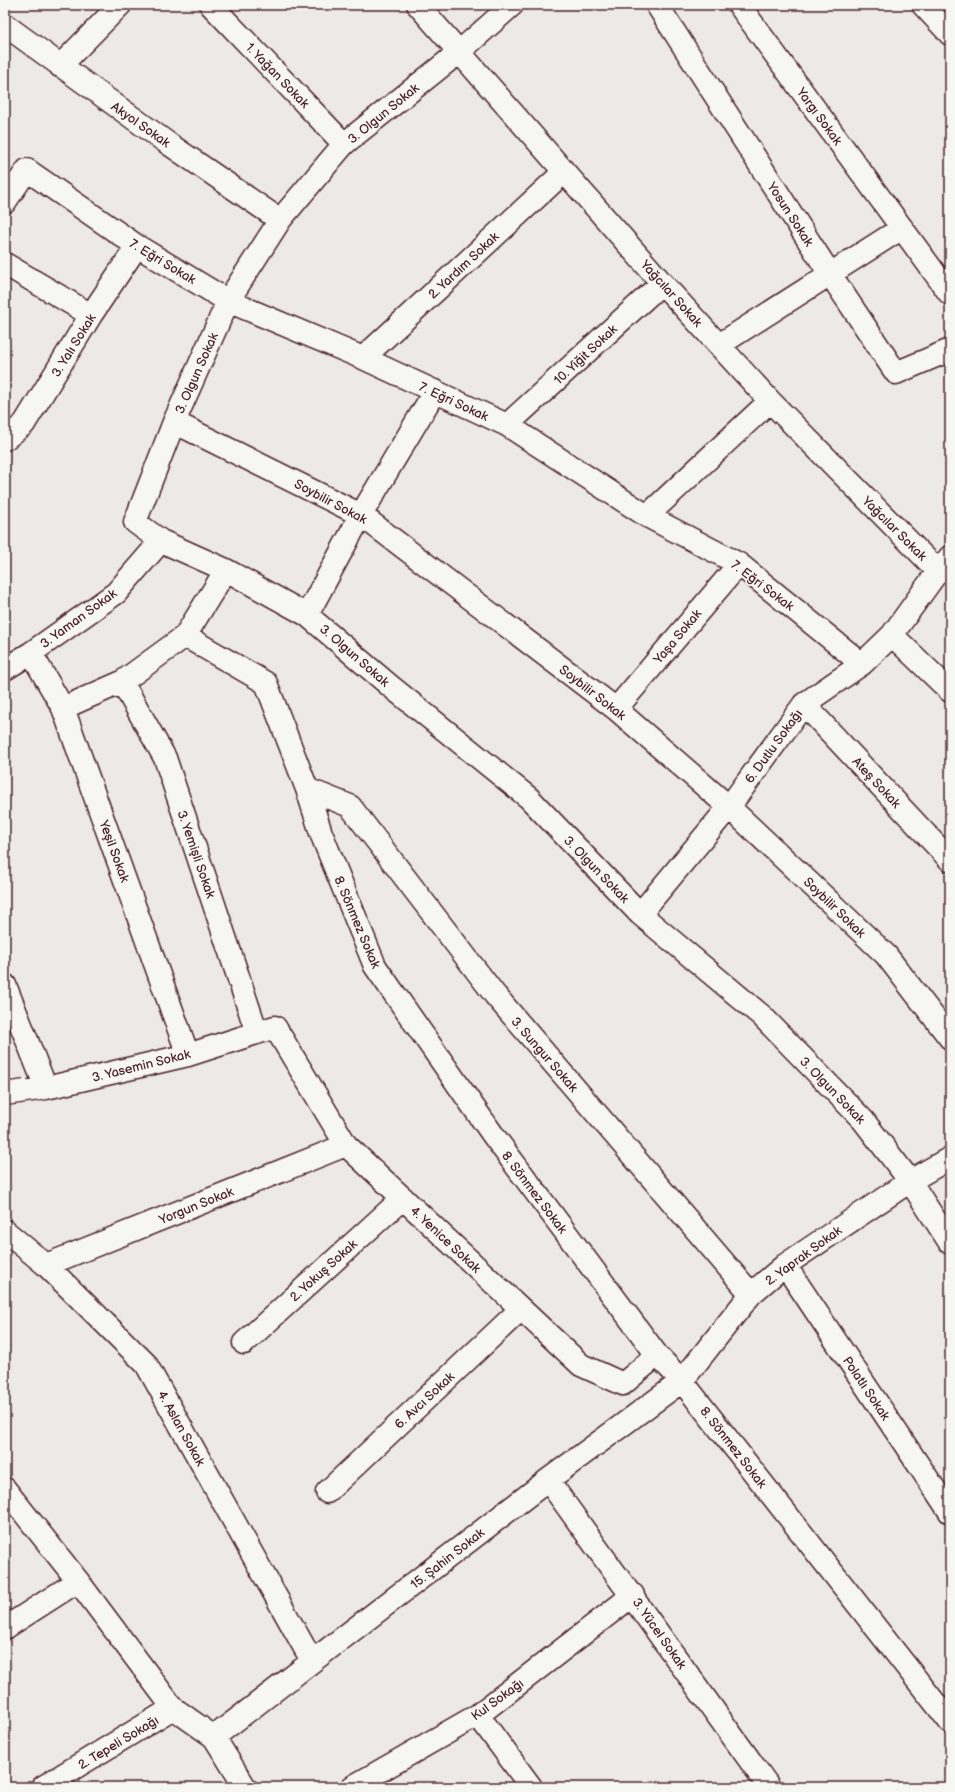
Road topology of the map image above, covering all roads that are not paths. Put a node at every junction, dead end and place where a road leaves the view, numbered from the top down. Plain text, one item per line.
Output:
1 (120, 5) edge
2 (212, 5) edge
3 (418, 5) edge
4 (512, 5) edge
5 (657, 5) edge
6 (739, 5) edge
7 (923, 5) edge
8 (946, 21) edge
9 (5, 24) edge
10 (458, 52) junction
11 (60, 66) junction
12 (344, 144) junction
13 (564, 172) junction
14 (5, 202) edge
15 (280, 220) junction
16 (902, 228) junction
17 (137, 246) junction
18 (5, 264) edge
19 (830, 274) junction
20 (662, 283) junction
21 (947, 284) edge
22 (228, 300) junction
23 (91, 315) junction
24 (719, 345) junction
25 (950, 350) edge
26 (363, 358) junction
27 (435, 391) junction
28 (770, 401) junction
29 (174, 422) junction
30 (507, 425) junction
31 (5, 439) edge
32 (361, 515) junction
33 (648, 516) junction
34 (161, 541) junction
35 (739, 564) junction
36 (944, 564) edge
37 (226, 570) junction
38 (307, 615) junction
39 (892, 635) junction
40 (185, 636) junction
41 (31, 653) junction
42 (862, 664) junction
43 (5, 669) edge
44 (122, 682) junction
45 (950, 691) edge
46 (804, 704) junction
47 (63, 708) junction
48 (616, 709) junction
49 (307, 789) junction
50 (729, 807) junction
51 (950, 860) edge
52 (640, 914) junction
53 (5, 985) edge
54 (266, 1030) junction
55 (950, 1038) edge
56 (188, 1055) junction
57 (46, 1088) junction
58 (5, 1094) edge
59 (346, 1145) junction
60 (950, 1158) edge
61 (910, 1181) junction
62 (403, 1198) junction
63 (5, 1231) edge
64 (950, 1243) edge
65 (46, 1265) junction
66 (785, 1265) junction
67 (751, 1294) junction
68 (521, 1309) junction
69 (244, 1342) dead end
70 (657, 1355) junction
71 (682, 1381) junction
72 (548, 1480) junction
73 (5, 1489) edge
74 (327, 1492) dead end
75 (950, 1512) edge
76 (78, 1581) junction
77 (633, 1595) junction
78 (5, 1628) edge
79 (312, 1661) junction
80 (173, 1708) junction
81 (478, 1715) junction
82 (950, 1722) edge
83 (214, 1737) junction
84 (43, 1787) edge
85 (245, 1787) edge
86 (352, 1787) edge
87 (531, 1787) edge
88 (769, 1787) edge

1 - 11 street
2 - 12 street, 1. Yağan Sokak
3 - 10 street, Yağcılar Sokak
4 - 10 street, 3. Olgun Sokak
5 - 19 street, Yosun Sokak
6 - 16 street, Yargı Sokak
7 - 8 street
9 - 11 street, Akyol Sokak
10 - 12 street, 3. Olgun Sokak
10 - 13 street, Yağcılar Sokak
11 - 15 street, Akyol Sokak
12 - 15 street, 3. Olgun Sokak
13 - 20 street, Yağcılar Sokak
13 - 26 street, 2. Yardım Sokak
14 - 17 street, 7. Eğri Sokak
15 - 22 street, 3. Olgun Sokak
16 - 19 street
16 - 21 street, Yargı Sokak
17 - 22 street, 7. Eğri Sokak
17 - 23 street, 3. Yalı Sokak
18 - 23 street
19 - 24 street
19 - 25 street, Yosun Sokak
20 - 24 street, Yağcılar Sokak
20 - 30 street, 10. Yiğit Sokak
22 - 26 street, 7. Eğri Sokak
22 - 29 street, 3. Olgun Sokak
23 - 31 street, 3. Yalı Sokak
24 - 28 street, Yağcılar Sokak
26 - 27 street, 7. Eğri Sokak
27 - 30 street, 7. Eğri Sokak
27 - 32 street
28 - 33 street
28 - 36 street, Yağcılar Sokak
29 - 32 street, Soybilir Sokak
29 - 34 street, 3. Olgun Sokak
30 - 33 street, 7. Eğri Sokak
32 - 38 street
32 - 48 street, Soybilir Sokak
33 - 35 street, 7. Eğri Sokak
34 - 37 street, 3. Olgun Sokak
34 - 41 street, 3. Yaman Sokak
35 - 42 street, 7. Eğri Sokak
35 - 48 street, Yaşa Sokak
36 - 39 street, 6. Dutlu Sokağı
37 - 38 street, 3. Olgun Sokak
37 - 40 street
38 - 52 street, 3. Olgun Sokak
39 - 42 street, 6. Dutlu Sokağı
39 - 45 street
40 - 44 street
40 - 49 street, 8. Sönmez Sokak
41 - 43 street, 3. Yaman Sokak
41 - 47 street, Yeşil Sokak
42 - 46 street, 6. Dutlu Sokağı
44 - 47 street
44 - 54 street, 3. Yemişli Sokak
46 - 50 street, 6. Dutlu Sokağı
46 - 51 street, Ateş Sokak
47 - 56 street, Yeşil Sokak
48 - 50 street, Soybilir Sokak
49 - 67 street, 3. Sungur Sokak
49 - 70 street, 8. Sönmez Sokak
50 - 52 street, 6. Dutlu Sokağı
50 - 55 street, Soybilir Sokak
52 - 61 street, 3. Olgun Sokak
53 - 57 street
54 - 56 street, 3. Yasemin Sokak
54 - 59 street, 4. Yenice Sokak
56 - 57 street, 3. Yasemin Sokak
57 - 58 street, 3. Yasemin Sokak
59 - 62 street, 4. Yenice Sokak
59 - 65 street, Yorgun Sokak
60 - 61 street, 2. Yaprak Sokak
61 - 64 street, 3. Olgun Sokak
61 - 66 street, 2. Yaprak Sokak
62 - 68 street, 4. Yenice Sokak
62 - 69 street, 2. Yokuş Sokak
63 - 65 street, 4. Aslan Sokak
65 - 79 street, 4. Aslan Sokak
66 - 67 street, 2. Yaprak Sokak
66 - 75 street, Polatlı Sokak
67 - 71 street, 2. Yaprak Sokak
68 - 70 street, 4. Yenice Sokak
68 - 74 street, 6. Avcı Sokak
70 - 71 street, 8. Sönmez Sokak
71 - 72 street, 15. Şahin Sokak
71 - 82 street, 8. Sönmez Sokak
72 - 77 street, 3. Yücel Sokak
72 - 79 street, 15. Şahin Sokak
73 - 76 street
76 - 78 street
76 - 80 street
77 - 81 street, Kul Sokağı
77 - 88 street, 3. Yücel Sokak
79 - 83 street, 15. Şahin Sokak
80 - 83 street
80 - 84 street, 2. Tepeli Sokağı
81 - 86 street, Kul Sokağı
81 - 87 street
83 - 85 street

